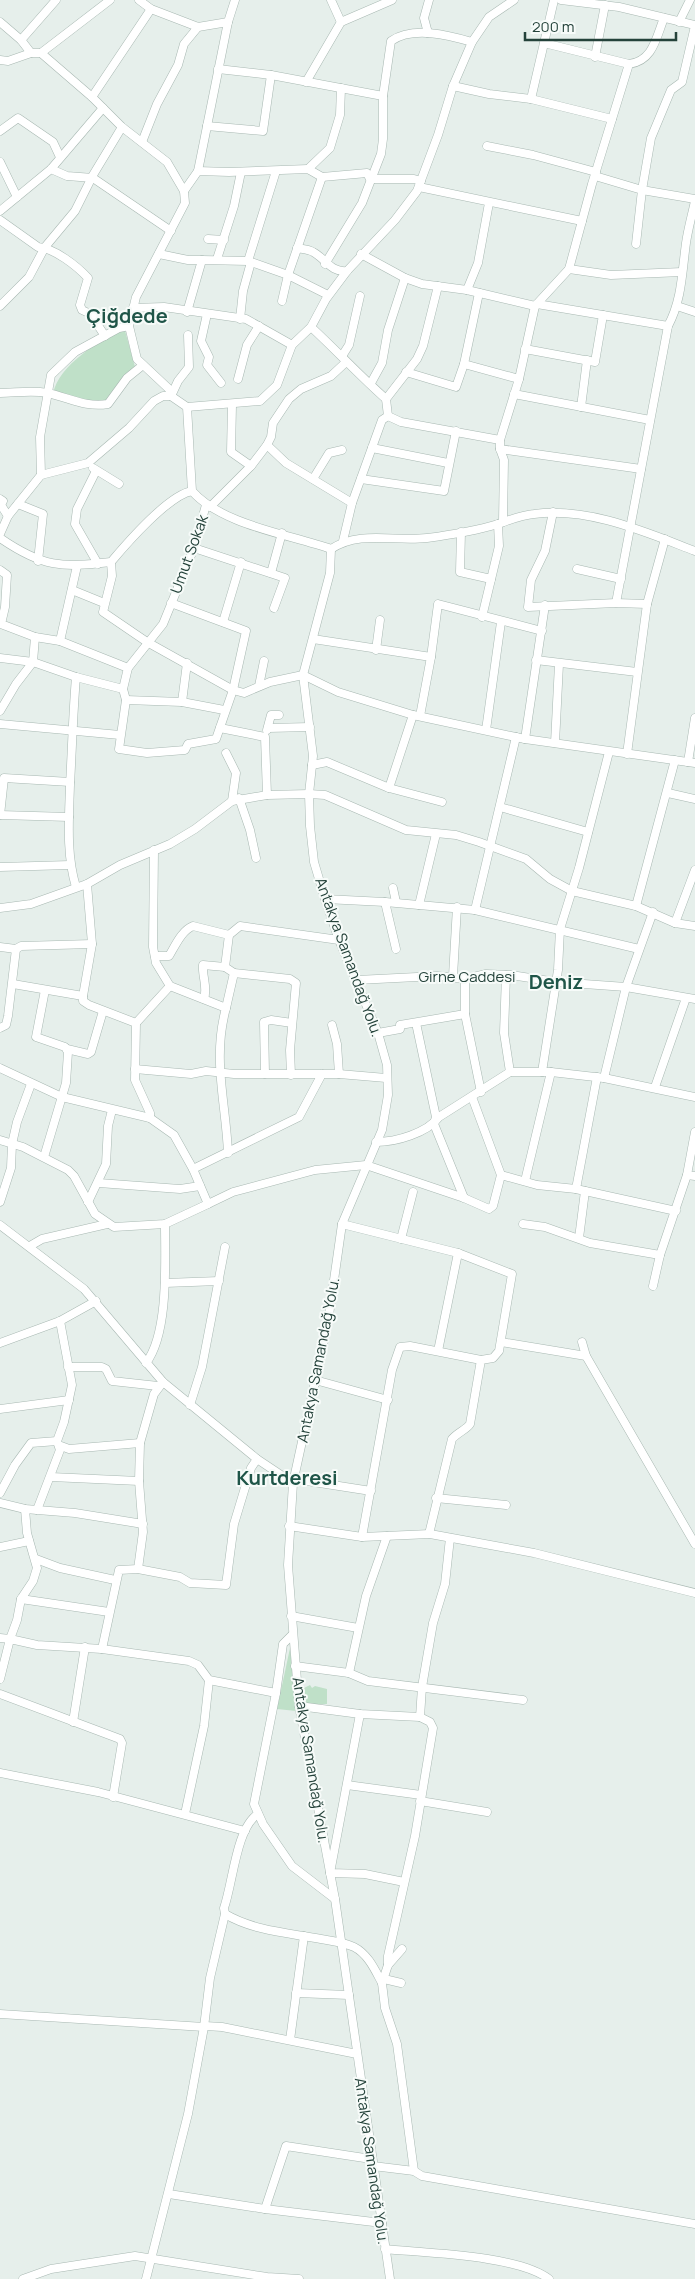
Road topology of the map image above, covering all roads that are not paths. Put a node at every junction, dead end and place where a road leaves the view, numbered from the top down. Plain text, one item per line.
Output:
1 (56, 0) edge
2 (110, 0) edge
3 (139, 0) edge
4 (235, 0) edge
5 (330, 0) edge
6 (392, 0) edge
7 (428, 0) edge
8 (514, 0) edge
9 (554, 0) edge
10 (560, 0) edge
11 (690, 0) edge
12 (605, 5) junction
13 (151, 9) junction
14 (664, 18) junction
15 (0, 22) edge
16 (228, 22) junction
17 (341, 22) junction
18 (678, 22) junction
19 (695, 26) edge
20 (198, 27) junction
21 (428, 33) junction
22 (21, 40) junction
23 (472, 42) junction
24 (544, 43) junction
25 (31, 53) junction
26 (41, 53) junction
27 (595, 57) junction
28 (0, 60) edge
29 (630, 64) junction
30 (218, 69) junction
31 (271, 75) junction
32 (306, 82) junction
33 (453, 86) junction
34 (341, 88) junction
35 (383, 96) junction
36 (92, 98) junction
37 (531, 99) junction
38 (103, 108) junction
39 (612, 119) junction
40 (207, 126) junction
41 (122, 127) junction
42 (0, 131) edge
43 (142, 142) junction
44 (487, 146) dead end
45 (60, 157) junction
46 (0, 162) edge
47 (51, 169) junction
48 (308, 169) junction
49 (198, 171) junction
50 (276, 171) junction
51 (241, 172) junction
52 (596, 174) junction
53 (322, 177) junction
54 (93, 178) junction
55 (370, 179) junction
56 (420, 184) junction
57 (642, 190) junction
58 (184, 191) junction
59 (17, 197) junction
60 (695, 200) edge
61 (489, 203) junction
62 (0, 210) edge
63 (0, 220) edge
64 (582, 221) junction
65 (171, 231) junction
66 (208, 239) dead end
67 (224, 240) junction
68 (636, 244) dead end
69 (44, 247) junction
70 (296, 248) junction
71 (159, 254) junction
72 (361, 254) junction
73 (217, 259) junction
74 (202, 260) junction
75 (250, 261) junction
76 (325, 264) junction
77 (569, 269) junction
78 (347, 271) junction
79 (682, 272) junction
80 (288, 275) junction
81 (405, 278) junction
82 (438, 286) junction
83 (467, 290) junction
84 (479, 293) junction
85 (328, 296) junction
86 (360, 296) dead end
87 (282, 301) dead end
88 (536, 305) junction
89 (0, 306) edge
90 (677, 306) junction
91 (132, 308) junction
92 (187, 312) junction
93 (695, 312) edge
94 (207, 314) junction
95 (603, 315) junction
96 (240, 319) junction
97 (129, 326) junction
98 (259, 326) junction
99 (668, 326) junction
100 (311, 327) junction
101 (188, 334) dead end
102 (105, 336) junction
103 (292, 345) junction
104 (525, 349) junction
105 (344, 360) junction
106 (587, 360) junction
107 (464, 364) junction
108 (143, 365) junction
109 (406, 372) junction
110 (238, 379) dead end
111 (519, 379) junction
112 (221, 383) dead end
113 (371, 383) junction
114 (0, 393) edge
115 (46, 393) junction
116 (514, 394) junction
117 (171, 396) junction
118 (386, 398) junction
119 (232, 405) junction
120 (187, 407) junction
121 (581, 407) junction
122 (388, 416) junction
123 (650, 420) junction
124 (456, 431) junction
125 (500, 440) junction
126 (267, 445) junction
127 (372, 448) junction
128 (500, 449) junction
129 (342, 450) dead end
130 (88, 463) junction
131 (448, 463) junction
132 (251, 466) junction
133 (641, 469) junction
134 (96, 471) junction
135 (42, 475) junction
136 (313, 479) junction
137 (361, 480) junction
138 (118, 484) dead end
139 (192, 491) junction
140 (0, 499) edge
141 (352, 502) junction
142 (18, 504) junction
143 (208, 506) junction
144 (553, 512) junction
145 (8, 516) junction
146 (500, 523) junction
147 (630, 526) junction
148 (461, 532) junction
149 (282, 533) junction
150 (0, 534) edge
151 (0, 538) edge
152 (665, 539) junction
153 (343, 541) junction
154 (194, 548) junction
155 (331, 549) junction
156 (695, 551) edge
157 (38, 561) junction
158 (111, 562) junction
159 (241, 562) junction
160 (98, 564) junction
161 (77, 566) junction
162 (577, 569) dead end
163 (0, 570) edge
164 (271, 573) junction
165 (491, 579) junction
166 (621, 579) junction
167 (72, 590) junction
168 (171, 602) junction
169 (104, 603) junction
170 (616, 603) junction
171 (647, 604) junction
172 (545, 606) junction
173 (274, 608) dead end
174 (482, 617) junction
175 (380, 620) dead end
176 (223, 622) junction
177 (501, 622) junction
178 (1, 624) edge
179 (542, 631) junction
180 (35, 638) junction
181 (314, 639) junction
182 (60, 641) junction
183 (147, 642) junction
184 (376, 650) junction
185 (431, 657) junction
186 (0, 658) edge
187 (264, 660) dead end
188 (536, 660) junction
189 (33, 662) junction
190 (187, 662) junction
191 (559, 664) junction
192 (128, 668) junction
193 (637, 672) junction
194 (303, 675) junction
195 (76, 677) junction
196 (259, 686) junction
197 (123, 689) junction
198 (233, 690) junction
199 (126, 700) junction
200 (182, 702) junction
201 (224, 710) junction
202 (0, 711) edge
203 (279, 715) dead end
204 (416, 715) junction
205 (695, 718) edge
206 (0, 724) edge
207 (310, 727) junction
208 (220, 728) junction
209 (268, 728) junction
210 (72, 729) junction
211 (486, 730) junction
212 (120, 735) junction
213 (265, 737) junction
214 (516, 737) junction
215 (525, 739) junction
216 (555, 743) junction
217 (609, 752) junction
218 (226, 753) dead end
219 (626, 754) junction
220 (676, 760) junction
221 (691, 763) edge
222 (312, 765) junction
223 (70, 782) junction
224 (389, 788) junction
225 (668, 793) junction
226 (309, 794) junction
227 (267, 795) junction
228 (695, 799) edge
229 (235, 800) junction
230 (442, 802) dead end
231 (500, 807) junction
232 (0, 815) edge
233 (69, 817) junction
234 (588, 832) junction
235 (436, 834) junction
236 (490, 847) junction
237 (154, 850) junction
238 (256, 858) dead end
239 (70, 865) junction
240 (0, 866) edge
241 (695, 870) edge
242 (87, 884) junction
243 (76, 887) junction
244 (393, 888) dead end
245 (572, 891) junction
246 (326, 899) junction
247 (385, 902) junction
248 (396, 902) junction
249 (419, 905) junction
250 (636, 906) junction
251 (0, 908) edge
252 (457, 908) junction
253 (475, 910) junction
254 (653, 912) junction
255 (675, 923) junction
256 (695, 926) edge
257 (560, 929) junction
258 (229, 935) junction
259 (339, 940) junction
260 (92, 944) junction
261 (0, 947) edge
262 (16, 949) junction
263 (396, 949) dead end
264 (639, 949) junction
265 (154, 956) junction
266 (225, 967) junction
267 (234, 973) junction
268 (506, 975) junction
269 (453, 976) junction
270 (465, 979) junction
271 (357, 980) junction
272 (556, 982) junction
273 (13, 984) junction
274 (170, 986) junction
275 (626, 987) junction
276 (45, 990) junction
277 (83, 996) junction
278 (686, 998) junction
279 (204, 999) junction
280 (695, 999) edge
281 (226, 1008) junction
282 (102, 1011) junction
283 (465, 1014) junction
284 (136, 1023) junction
285 (292, 1023) junction
286 (416, 1023) junction
287 (332, 1025) dead end
288 (0, 1028) edge
289 (378, 1033) junction
290 (67, 1049) junction
291 (0, 1068) edge
292 (135, 1070) junction
293 (219, 1072) junction
294 (510, 1072) junction
295 (542, 1072) junction
296 (551, 1072) junction
297 (265, 1074) junction
298 (322, 1074) junction
299 (339, 1074) junction
300 (291, 1075) junction
301 (386, 1078) junction
302 (600, 1078) junction
303 (31, 1084) junction
304 (655, 1087) junction
305 (480, 1092) junction
306 (695, 1096) edge
307 (62, 1097) junction
308 (472, 1097) junction
309 (112, 1110) junction
310 (150, 1118) junction
311 (434, 1124) junction
312 (695, 1132) edge
313 (0, 1140) edge
314 (376, 1142) junction
315 (12, 1144) junction
316 (228, 1153) junction
317 (44, 1157) junction
318 (366, 1166) junction
319 (193, 1169) junction
320 (501, 1175) junction
321 (691, 1175) edge
322 (525, 1181) junction
323 (99, 1183) junction
324 (200, 1186) junction
325 (576, 1189) junction
326 (585, 1191) junction
327 (413, 1192) dead end
328 (464, 1198) junction
329 (0, 1202) edge
330 (88, 1202) junction
331 (208, 1204) junction
332 (676, 1211) junction
333 (106, 1224) junction
334 (165, 1224) junction
335 (342, 1224) junction
336 (523, 1224) dead end
337 (0, 1225) edge
338 (579, 1238) junction
339 (401, 1239) junction
340 (30, 1246) junction
341 (224, 1247) dead end
342 (458, 1253) junction
343 (660, 1255) junction
344 (219, 1280) junction
345 (165, 1282) junction
346 (652, 1286) dead end
347 (96, 1301) junction
348 (60, 1321) junction
349 (501, 1342) junction
350 (582, 1342) dead end
351 (0, 1343) edge
352 (438, 1351) junction
353 (586, 1356) junction
354 (481, 1360) junction
355 (146, 1362) junction
356 (68, 1368) junction
357 (315, 1380) junction
358 (161, 1384) junction
359 (69, 1400) junction
360 (388, 1400) junction
361 (190, 1405) junction
362 (0, 1409) edge
363 (140, 1443) junction
364 (59, 1444) junction
365 (257, 1459) junction
366 (51, 1477) junction
367 (139, 1481) junction
368 (293, 1481) junction
369 (371, 1491) junction
370 (0, 1493) edge
371 (436, 1498) junction
372 (0, 1503) edge
373 (506, 1505) dead end
374 (25, 1509) junction
375 (37, 1510) junction
376 (142, 1524) junction
377 (289, 1526) junction
378 (429, 1534) junction
379 (387, 1536) junction
380 (362, 1537) junction
381 (450, 1538) junction
382 (29, 1540) junction
383 (695, 1544) edge
384 (0, 1547) edge
385 (36, 1559) junction
386 (138, 1570) junction
387 (115, 1580) junction
388 (695, 1593) edge
389 (21, 1599) junction
390 (109, 1612) junction
391 (291, 1616) junction
392 (358, 1628) junction
393 (292, 1635) junction
394 (0, 1638) edge
395 (10, 1639) junction
396 (85, 1648) junction
397 (102, 1649) junction
398 (295, 1666) junction
399 (349, 1673) junction
400 (0, 1680) edge
401 (209, 1680) junction
402 (422, 1687) junction
403 (276, 1693) junction
404 (0, 1694) edge
405 (523, 1700) dead end
406 (299, 1706) junction
407 (360, 1714) junction
408 (420, 1717) junction
409 (73, 1722) junction
410 (0, 1773) edge
411 (348, 1785) junction
412 (113, 1797) junction
413 (421, 1798) junction
414 (488, 1812) dead end
415 (184, 1814) junction
416 (258, 1814) junction
417 (245, 1831) junction
418 (330, 1874) junction
419 (404, 1882) junction
420 (335, 1899) junction
421 (225, 1914) junction
422 (304, 1936) junction
423 (341, 1942) junction
424 (402, 1949) dead end
425 (388, 1965) junction
426 (383, 1981) junction
427 (401, 1983) dead end
428 (296, 1993) junction
429 (349, 1995) junction
430 (0, 2014) edge
431 (204, 2026) junction
432 (290, 2040) junction
433 (357, 2054) junction
434 (372, 2162) junction
435 (414, 2171) junction
436 (169, 2194) junction
437 (265, 2210) junction
438 (382, 2223) junction
439 (695, 2224) edge
440 (385, 2249) junction
441 (150, 2258) junction
442 (23, 2279) edge
443 (146, 2279) edge
444 (299, 2279) edge
445 (390, 2279) edge
446 (549, 2279) edge

1 - 22 street
2 - 26 street
3 - 13 street
4 - 16 street
5 - 17 street
6 - 17 street
7 - 21 street
8 - 23 street
9 - 24 street
10 - 12 street
11 - 18 street
12 - 14 street
12 - 27 street
13 - 20 street
13 - 36 street
14 - 18 street
14 - 29 street
15 - 22 street
16 - 20 street
16 - 30 street
17 - 32 street
18 - 19 street
19 - 57 street
20 - 43 street
21 - 23 street
21 - 35 street
22 - 25 street
23 - 33 street
24 - 27 street
24 - 37 street
25 - 26 street
25 - 28 street
26 - 36 street
27 - 29 street
29 - 39 street
30 - 31 street
30 - 40 street
31 - 32 street
31 - 40 street
32 - 34 street
33 - 37 street
33 - 56 street
34 - 35 street
34 - 48 street
35 - 55 street
36 - 38 street
37 - 39 street
38 - 41 street
38 - 45 street
39 - 52 street
40 - 49 street
41 - 43 street
41 - 54 street
42 - 45 street
43 - 58 street
44 - 52 street
45 - 47 street
46 - 59 street
47 - 54 street
47 - 59 street
48 - 50 street
48 - 53 street
49 - 51 street
49 - 58 street
50 - 51 street
50 - 75 street
51 - 67 street
52 - 57 street
52 - 64 street
53 - 55 street
53 - 70 street
54 - 65 street
54 - 69 street
55 - 56 street
55 - 76 street
56 - 61 street
56 - 72 street
57 - 60 street
57 - 68 street
58 - 65 street
59 - 62 street
60 - 79 street
61 - 64 street
61 - 83 street
63 - 69 street
64 - 77 street
65 - 71 street
66 - 67 street
67 - 73 street
69 - 89 street
69 - 102 street
70 - 76 street
70 - 80 street
71 - 74 street
71 - 91 street
72 - 78 street
72 - 81 street
73 - 74 street
73 - 75 street
74 - 92 street
75 - 80 street
75 - 96 street
76 - 78 street
77 - 79 street
77 - 88 street
78 - 85 street
79 - 90 street
80 - 85 street
80 - 87 street
81 - 82 street
81 - 113 street
82 - 83 street
82 - 109 street
83 - 84 street
84 - 88 street
84 - 107 street
85 - 100 street
86 - 105 street
88 - 95 street
88 - 104 street
90 - 93 street
90 - 99 street
91 - 92 street
91 - 97 street
92 - 94 street
94 - 96 street
94 - 112 street
95 - 99 street
95 - 106 street
96 - 98 street
97 - 102 street
97 - 108 street
98 - 103 street
98 - 110 street
99 - 123 street
100 - 103 street
100 - 105 street
101 - 117 street
102 - 115 street
103 - 119 street
104 - 106 street
104 - 111 street
105 - 113 street
105 - 126 street, Umut Sokak
106 - 121 street
107 - 109 street
107 - 111 street
108 - 115 street
108 - 117 street
109 - 118 street
111 - 116 street
113 - 118 street
114 - 115 street
115 - 135 street
116 - 121 street
116 - 125 street
117 - 120 street
117 - 130 street
118 - 122 street
119 - 120 street
119 - 132 street
120 - 139 street
121 - 123 street
122 - 124 street
122 - 127 street
123 - 133 street
124 - 125 street
124 - 131 street
125 - 128 street
126 - 132 street, Umut Sokak
126 - 136 street
127 - 131 street
127 - 137 street
128 - 133 street
128 - 146 street
129 - 136 street
130 - 134 street
130 - 135 street
131 - 137 street
132 - 143 street, Umut Sokak
133 - 147 street
134 - 138 street
134 - 160 street
135 - 142 street
136 - 141 street
137 - 141 street
139 - 143 street
139 - 158 street
140 - 145 street
141 - 153 street
142 - 145 street
142 - 157 street
143 - 149 street
143 - 154 street, Umut Sokak
144 - 146 street
144 - 147 street
144 - 172 street
145 - 150 street
146 - 148 street
146 - 165 street
147 - 152 street
147 - 166 street
148 - 153 street
148 - 165 street
149 - 155 street
149 - 164 street
151 - 157 street
152 - 156 street
152 - 171 street
153 - 155 street
154 - 159 street
154 - 168 street, Umut Sokak
155 - 181 street, Antakya Samandağ Yolu.
157 - 161 street
158 - 160 street
158 - 169 street
159 - 164 street
159 - 176 street
160 - 161 street
161 - 167 street
162 - 166 street
163 - 178 street
164 - 173 street
165 - 174 street
166 - 170 street
167 - 169 street
167 - 182 street
168 - 176 street
168 - 183 street, Umut Sokak
169 - 183 street
170 - 171 street
170 - 172 street
171 - 193 street
172 - 179 street
174 - 177 street
174 - 185 street
175 - 184 street
176 - 198 street
177 - 179 street
177 - 211 street
178 - 180 street
179 - 188 street
180 - 182 street
180 - 189 street
181 - 184 street
181 - 194 street, Antakya Samandağ Yolu.
182 - 192 street
183 - 190 street
183 - 192 street, Umut Sokak
184 - 185 street
185 - 204 street
186 - 189 street
187 - 196 street
188 - 191 street
188 - 215 street
189 - 195 street
189 - 202 street
190 - 198 street
190 - 200 street
191 - 193 street
191 - 216 street
192 - 197 street
193 - 219 street
194 - 196 street
194 - 204 street
194 - 207 street, Antakya Samandağ Yolu.
195 - 197 street
195 - 210 street
196 - 198 street
197 - 199 street
198 - 201 street
199 - 200 street
199 - 212 street
200 - 201 street
201 - 208 street
203 - 209 street
204 - 211 street
204 - 224 street
205 - 221 street
206 - 210 street
207 - 209 street
207 - 222 street, Antakya Samandağ Yolu.
208 - 212 street
208 - 213 street
209 - 213 street
210 - 212 street
210 - 223 street
211 - 214 street
213 - 227 street
214 - 215 street
214 - 231 street
215 - 216 street
216 - 217 street
217 - 219 street
217 - 234 street
218 - 229 street
219 - 220 street
220 - 221 street
220 - 225 street
222 - 224 street
222 - 226 street, Antakya Samandağ Yolu.
223 - 232 street
223 - 233 street
224 - 230 street
225 - 228 street
225 - 250 street
226 - 227 street
226 - 235 street
226 - 246 street, Antakya Samandağ Yolu.
227 - 229 street
229 - 237 street
229 - 238 street
231 - 234 street
231 - 236 street
232 - 233 street
233 - 239 street
234 - 245 street
235 - 236 street
235 - 249 street
236 - 245 street
236 - 253 street
237 - 242 street
237 - 265 street
239 - 240 street
239 - 243 street
241 - 255 street
242 - 243 street
242 - 260 street
243 - 251 street
244 - 248 street
245 - 250 street
245 - 257 street
246 - 247 street
246 - 259 street, Antakya Samandağ Yolu.
247 - 248 street
247 - 263 street
248 - 249 street
249 - 252 street
250 - 254 street
252 - 253 street
252 - 269 street
253 - 257 street
254 - 255 street
254 - 264 street
255 - 256 street
257 - 264 street
257 - 272 street
258 - 259 street
258 - 265 street
258 - 266 street
259 - 271 street, Antakya Samandağ Yolu.
260 - 262 street
260 - 277 street
261 - 262 street
262 - 273 street
264 - 275 street
265 - 274 street
266 - 267 street
266 - 279 street
267 - 281 street
267 - 285 street
268 - 270 street, Girne Caddesi
268 - 272 street, Girne Caddesi
268 - 294 street
269 - 270 street, Girne Caddesi
269 - 271 street, Girne Caddesi
270 - 283 street
271 - 289 street, Antakya Samandağ Yolu.
272 - 275 street, Girne Caddesi
272 - 295 street
273 - 276 street
273 - 288 street
274 - 279 street
274 - 284 street
275 - 278 street, Girne Caddesi
275 - 302 street
276 - 277 street
276 - 290 street
277 - 282 street
278 - 280 street, Girne Caddesi
278 - 304 street
279 - 281 street
281 - 293 street
282 - 284 street
282 - 290 street
283 - 286 street
283 - 305 street
284 - 292 street
285 - 297 street
285 - 300 street
286 - 289 street
286 - 311 street
287 - 299 street
289 - 301 street, Antakya Samandağ Yolu.
290 - 307 street
291 - 303 street
292 - 293 street
292 - 310 street
293 - 297 street
293 - 316 street
294 - 295 street
294 - 305 street
295 - 296 street
296 - 302 street
296 - 322 street
297 - 300 street
298 - 299 street
298 - 300 street
298 - 316 street
299 - 301 street
301 - 314 street, Antakya Samandağ Yolu.
302 - 304 street
302 - 325 street
303 - 307 street
303 - 315 street
304 - 306 street
305 - 308 street
307 - 309 street
307 - 317 street
308 - 311 street
308 - 320 street
309 - 310 street
309 - 323 street
310 - 319 street
311 - 314 street
311 - 328 street
312 - 321 street
313 - 315 street
314 - 318 street, Antakya Samandağ Yolu.
315 - 317 street
315 - 329 street
316 - 319 street
317 - 330 street
318 - 328 street
318 - 331 street
318 - 335 street, Antakya Samandağ Yolu.
319 - 324 street
320 - 322 street
320 - 328 street
321 - 332 street
322 - 325 street
323 - 324 street
323 - 330 street
324 - 331 street
325 - 326 street
326 - 332 street
326 - 338 street
327 - 339 street
330 - 333 street
331 - 334 street
332 - 343 street
333 - 334 street
333 - 340 street
334 - 345 street
335 - 339 street
335 - 357 street, Antakya Samandağ Yolu.
336 - 338 street
337 - 340 street
338 - 343 street
339 - 342 street
340 - 347 street
341 - 344 street
342 - 349 street
342 - 352 street
343 - 346 street
344 - 345 street
344 - 361 street
345 - 355 street
347 - 348 street
347 - 355 street
348 - 351 street
348 - 356 street
349 - 353 street
349 - 354 street
350 - 353 street
352 - 354 street
352 - 360 street
353 - 383 street
354 - 371 street
355 - 358 street
356 - 358 street
356 - 359 street
357 - 360 street
357 - 368 street, Antakya Samandağ Yolu.
358 - 361 street
358 - 363 street
359 - 362 street
359 - 364 street
360 - 369 street
361 - 365 street
363 - 364 street
363 - 367 street
364 - 366 street
364 - 370 street
365 - 368 street
365 - 386 street
366 - 367 street
366 - 375 street
367 - 376 street
368 - 369 street
368 - 377 street, Antakya Samandağ Yolu.
369 - 380 street
371 - 373 street
371 - 378 street
372 - 374 street
374 - 375 street
374 - 382 street
375 - 376 street
376 - 386 street
377 - 380 street
377 - 391 street, Antakya Samandağ Yolu.
378 - 379 street
378 - 381 street
379 - 380 street
379 - 392 street
381 - 388 street
381 - 402 street
382 - 384 street
382 - 385 street
385 - 387 street
385 - 389 street
386 - 387 street
387 - 390 street
389 - 390 street
389 - 395 street
390 - 397 street
391 - 392 street
391 - 393 street, Antakya Samandağ Yolu.
392 - 399 street
393 - 398 street, Antakya Samandağ Yolu.
393 - 403 street
394 - 395 street
395 - 396 street
395 - 400 street
396 - 397 street
396 - 409 street
397 - 401 street
398 - 399 street
398 - 406 street, Antakya Samandağ Yolu.
399 - 402 street
401 - 403 street
401 - 415 street
402 - 405 street
402 - 408 street
403 - 416 street
404 - 409 street
406 - 407 street
406 - 418 street, Antakya Samandağ Yolu.
407 - 408 street
407 - 411 street
408 - 413 street
409 - 412 street
410 - 412 street
411 - 413 street
411 - 418 street
412 - 415 street
413 - 414 street
413 - 419 street
415 - 417 street
416 - 417 street
416 - 420 street
417 - 421 street
418 - 419 street
418 - 420 street, Antakya Samandağ Yolu.
419 - 425 street
420 - 423 street, Antakya Samandağ Yolu.
421 - 422 street
421 - 431 street
422 - 423 street
422 - 428 street
423 - 426 street
423 - 429 street, Antakya Samandağ Yolu.
424 - 425 street
425 - 426 street
426 - 427 street
426 - 435 street
428 - 429 street
428 - 432 street
429 - 433 street, Antakya Samandağ Yolu.
430 - 431 street
431 - 432 street
431 - 436 street
432 - 433 street
433 - 434 street, Antakya Samandağ Yolu.
434 - 435 street
434 - 437 street
434 - 438 street, Antakya Samandağ Yolu.
435 - 439 street
436 - 437 street
436 - 441 street
437 - 438 street
438 - 440 street, Antakya Samandağ Yolu.
440 - 445 street, Antakya Samandağ Yolu.
440 - 446 street
441 - 442 street
441 - 443 street
441 - 444 street

